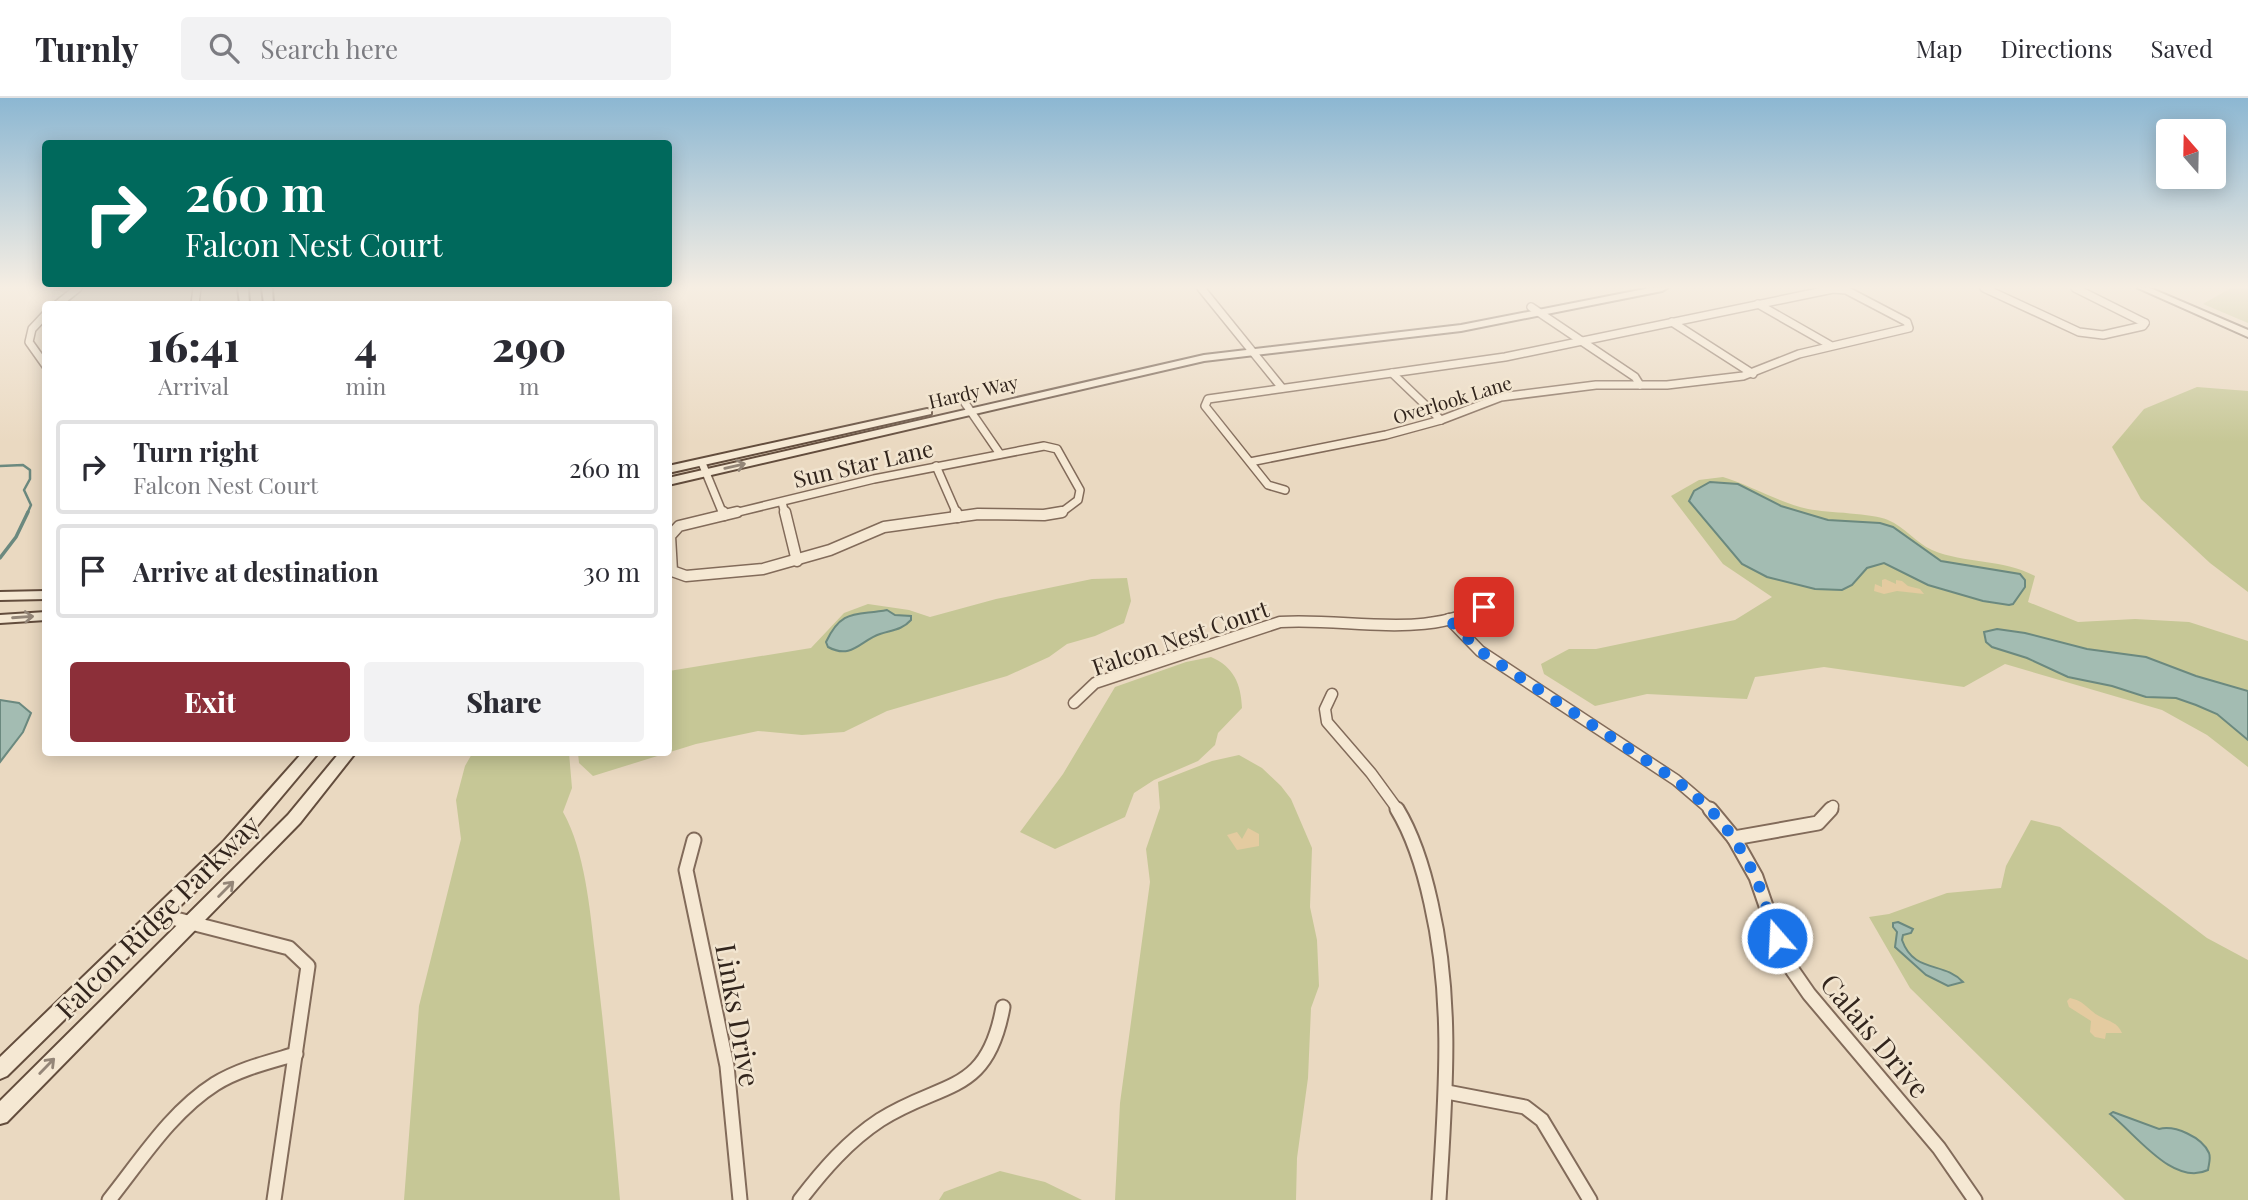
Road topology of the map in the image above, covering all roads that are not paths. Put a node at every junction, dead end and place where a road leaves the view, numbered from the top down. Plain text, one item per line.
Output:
1 (30, 339) edge
2 (1242, 339) edge
3 (1361, 339) edge
4 (1578, 339) edge
5 (1594, 339) edge
6 (1699, 339) edge
7 (1820, 339) edge
8 (1856, 339) edge
9 (1582, 342) junction
10 (1830, 345) junction
11 (1248, 347) junction
12 (42, 360) edge
13 (1392, 373) junction
14 (1753, 373) junction
15 (1640, 385) junction
16 (1282, 387) junction
17 (969, 407) junction
18 (1441, 420) junction
19 (1000, 454) junction
20 (1250, 462) junction
21 (936, 466) junction
22 (705, 468) junction
23 (672, 470) edge
24 (672, 480) edge
25 (1285, 490) dead end
26 (782, 502) junction
27 (724, 515) junction
28 (958, 517) junction
29 (672, 534) edge
30 (796, 561) junction
31 (672, 571) edge
32 (1495, 586) dead end
33 (42, 595) edge
34 (0, 596) edge
35 (42, 616) edge
36 (0, 619) edge
37 (1449, 619) junction
38 (1332, 694) dead end
39 (1074, 703) dead end
40 (309, 756) edge
41 (346, 756) edge
42 (1833, 806) dead end
43 (1734, 838) junction
44 (694, 840) dead end
45 (160, 915) junction
46 (192, 923) junction
47 (1003, 1007) dead end
48 (296, 1054) junction
49 (0, 1070) edge
50 (1447, 1092) junction
51 (0, 1115) edge
52 (109, 1200) edge
53 (274, 1200) edge
54 (740, 1200) edge
55 (800, 1200) edge
56 (1439, 1200) edge
57 (1590, 1200) edge
58 (1975, 1200) edge

1 - 12 street
2 - 11 street
3 - 11 main road, Hardy Way
4 - 9 street
5 - 9 street
6 - 14 street
7 - 10 street
8 - 10 street, Overlook Lane
9 - 13 street
9 - 15 street
10 - 14 street, Overlook Lane
11 - 16 street
11 - 17 main road, Hardy Way
13 - 16 street
13 - 18 street
14 - 15 street, Overlook Lane
15 - 18 street, Overlook Lane
16 - 20 street
17 - 19 street
17 - 22 main road, Hardy Way
18 - 20 street, Overlook Lane
19 - 21 street, Sun Star Lane
19 - 28 street, Sun Star Lane
20 - 25 street
21 - 26 street, Sun Star Lane
21 - 28 street
22 - 23 main road, Hardy Way
22 - 24 main road, Hardy Way
22 - 27 street
26 - 27 street, Sun Star Lane
26 - 30 street
27 - 29 street, Sun Star Lane
28 - 30 street
30 - 31 street, Sun Star Lane
32 - 37 street, Falcon Nest Court
33 - 34 main road
36 -> 35 main road
37 - 39 street, Falcon Nest Court
37 - 43 street, Calais Drive
38 - 50 street
40 - 45 main road, Falcon Ridge Parkway
46 -> 41 main road, Falcon Ridge Parkway
42 - 43 street
43 - 58 street, Calais Drive
44 - 54 street, Links Drive
45 - 46 street
45 - 49 main road, Falcon Ridge Parkway
46 - 48 street
51 -> 46 main road, Falcon Ridge Parkway
47 - 55 street
48 - 52 street
48 - 53 street
50 - 56 street
50 - 57 street

